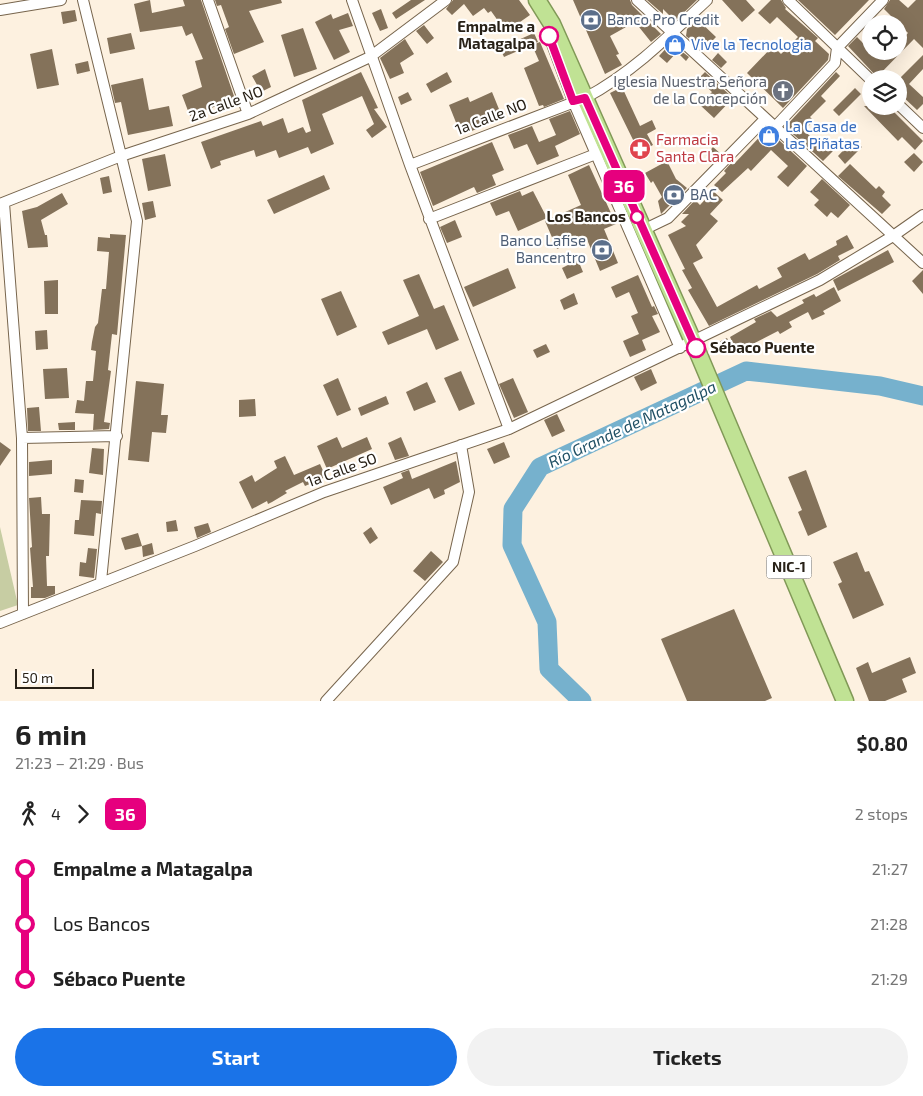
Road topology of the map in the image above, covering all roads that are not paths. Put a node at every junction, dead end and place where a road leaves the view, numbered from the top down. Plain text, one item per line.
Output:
1 (61, 0) edge
2 (83, 0) edge
3 (208, 0) edge
4 (352, 0) edge
5 (446, 0) edge
6 (537, 0) edge
7 (637, 0) edge
8 (707, 0) edge
9 (788, 0) edge
10 (883, 0) edge
11 (0, 10) edge
12 (674, 32) junction
13 (837, 48) junction
14 (370, 57) junction
15 (862, 72) edge
16 (579, 99) junction
17 (907, 113) edge
18 (248, 114) junction
19 (765, 119) junction
20 (774, 128) junction
21 (923, 128) edge
22 (602, 152) junction
23 (121, 156) junction
24 (410, 165) junction
25 (2, 204) edge
26 (923, 215) edge
27 (429, 218) junction
28 (643, 230) junction
29 (893, 236) junction
30 (923, 263) edge
31 (690, 348) junction
32 (508, 429) junction
33 (117, 436) junction
34 (22, 438) junction
35 (461, 445) junction
36 (101, 581) junction
37 (23, 614) junction
38 (0, 623) edge
39 (326, 701) edge
40 (845, 701) edge

1 - 11 street
2 - 23 street
3 - 18 street
4 - 14 street
5 - 14 street, 2a Calle NO
6 - 16 highway, NIC-1
7 - 12 street
8 - 12 street, 1a Calle NO
9 - 13 street
10 - 13 street
12 - 16 street, 1a Calle NO
12 - 19 street
13 - 15 street
13 - 20 street
14 - 18 street, 2a Calle NO
14 - 24 street
16 - 22 highway, NIC-1
16 - 24 street, 1a Calle NO
17 - 21 street
18 - 23 street, 2a Calle NO
19 - 20 street
19 - 28 street
20 - 29 street
22 - 27 street
22 - 28 highway, NIC-1
22 - 31 street
23 - 25 street, 2a Calle NO
23 - 33 street
24 - 27 street
25 - 34 street
26 - 29 street
27 - 32 street
28 - 31 highway, NIC-1
29 - 30 street
29 - 31 street, 1a Calle SO
31 - 32 street, 1a Calle SO
31 - 40 highway, NIC-1
32 - 35 street, 1a Calle SO
33 - 34 street
33 - 36 street
34 - 37 street
35 - 36 street, 1a Calle SO
35 - 39 street
36 - 37 street, 1a Calle SO
37 - 38 street, 1a Calle SO

